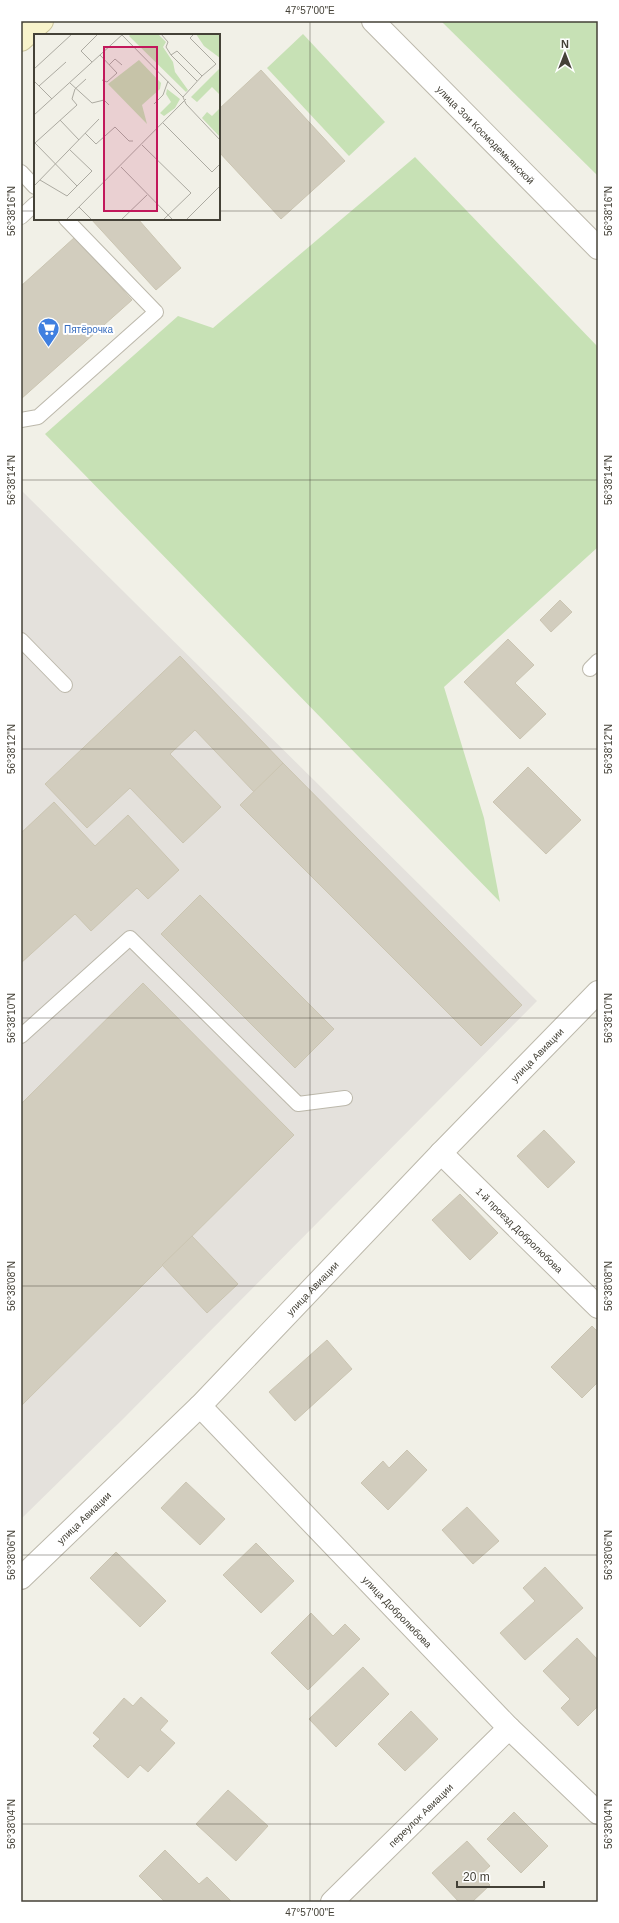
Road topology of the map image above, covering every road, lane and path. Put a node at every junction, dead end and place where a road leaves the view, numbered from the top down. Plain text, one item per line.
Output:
1 (42, 21) edge
2 (373, 21) edge
3 (21, 40) edge
4 (21, 172) edge
5 (34, 185) edge
6 (34, 205) edge
7 (21, 217) edge
8 (67, 220) edge
9 (598, 248) edge
10 (21, 420) edge
11 (21, 640) edge
12 (65, 685) dead end
13 (598, 992) edge
14 (21, 1036) edge
15 (345, 1098) dead end
16 (441, 1153) junction
17 (598, 1307) edge
18 (200, 1406) junction
19 (21, 1578) edge
20 (509, 1728) junction
21 (598, 1813) edge
22 (332, 1902) edge

1 - 3 main road
2 - 9 street, улица Зои Космодемьянской
4 - 5 lane
6 - 7 lane
8 - 10 lane
11 - 12 lane
13 - 16 street, улица Авиации
14 - 15 lane
16 - 17 street, 1-й проезд Добролюбова
16 - 18 street, улица Авиации
18 - 19 street, улица Авиации
18 - 20 street, улица Добролюбова
20 - 21 street, улица Добролюбова
20 - 22 street, переулок Авиации

